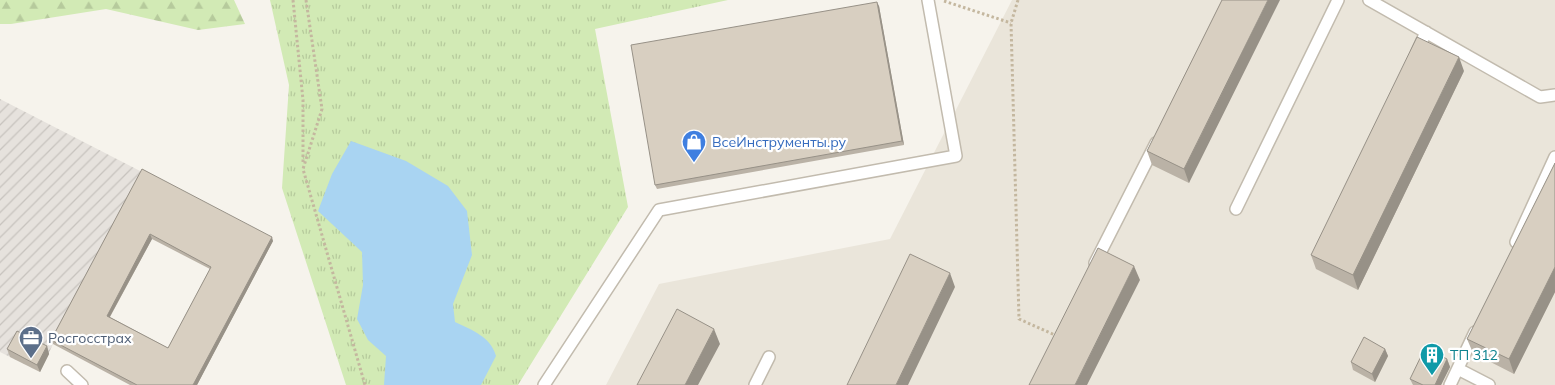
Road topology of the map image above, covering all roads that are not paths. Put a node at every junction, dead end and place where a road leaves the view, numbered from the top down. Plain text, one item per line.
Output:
1 (928, 0) edge
2 (1338, 0) edge
3 (1369, 0) edge
4 (1426, 32) junction
5 (1413, 59) edge
6 (1555, 95) edge
7 (1161, 133) edge
8 (1555, 157) edge
9 (1236, 209) dead end
10 (1510, 254) edge
11 (1089, 274) edge
12 (1478, 325) edge
13 (770, 357) dead end
14 (1458, 369) junction
15 (67, 371) dead end
16 (82, 385) edge
17 (544, 385) edge
18 (755, 385) edge
19 (1450, 385) edge
20 (1489, 385) edge

1 - 17 lane
2 - 9 lane
3 - 4 lane
4 - 5 lane
4 - 6 lane
7 - 11 lane
8 - 10 lane
12 - 14 lane
13 - 18 lane
14 - 19 lane
14 - 20 lane
15 - 16 lane

